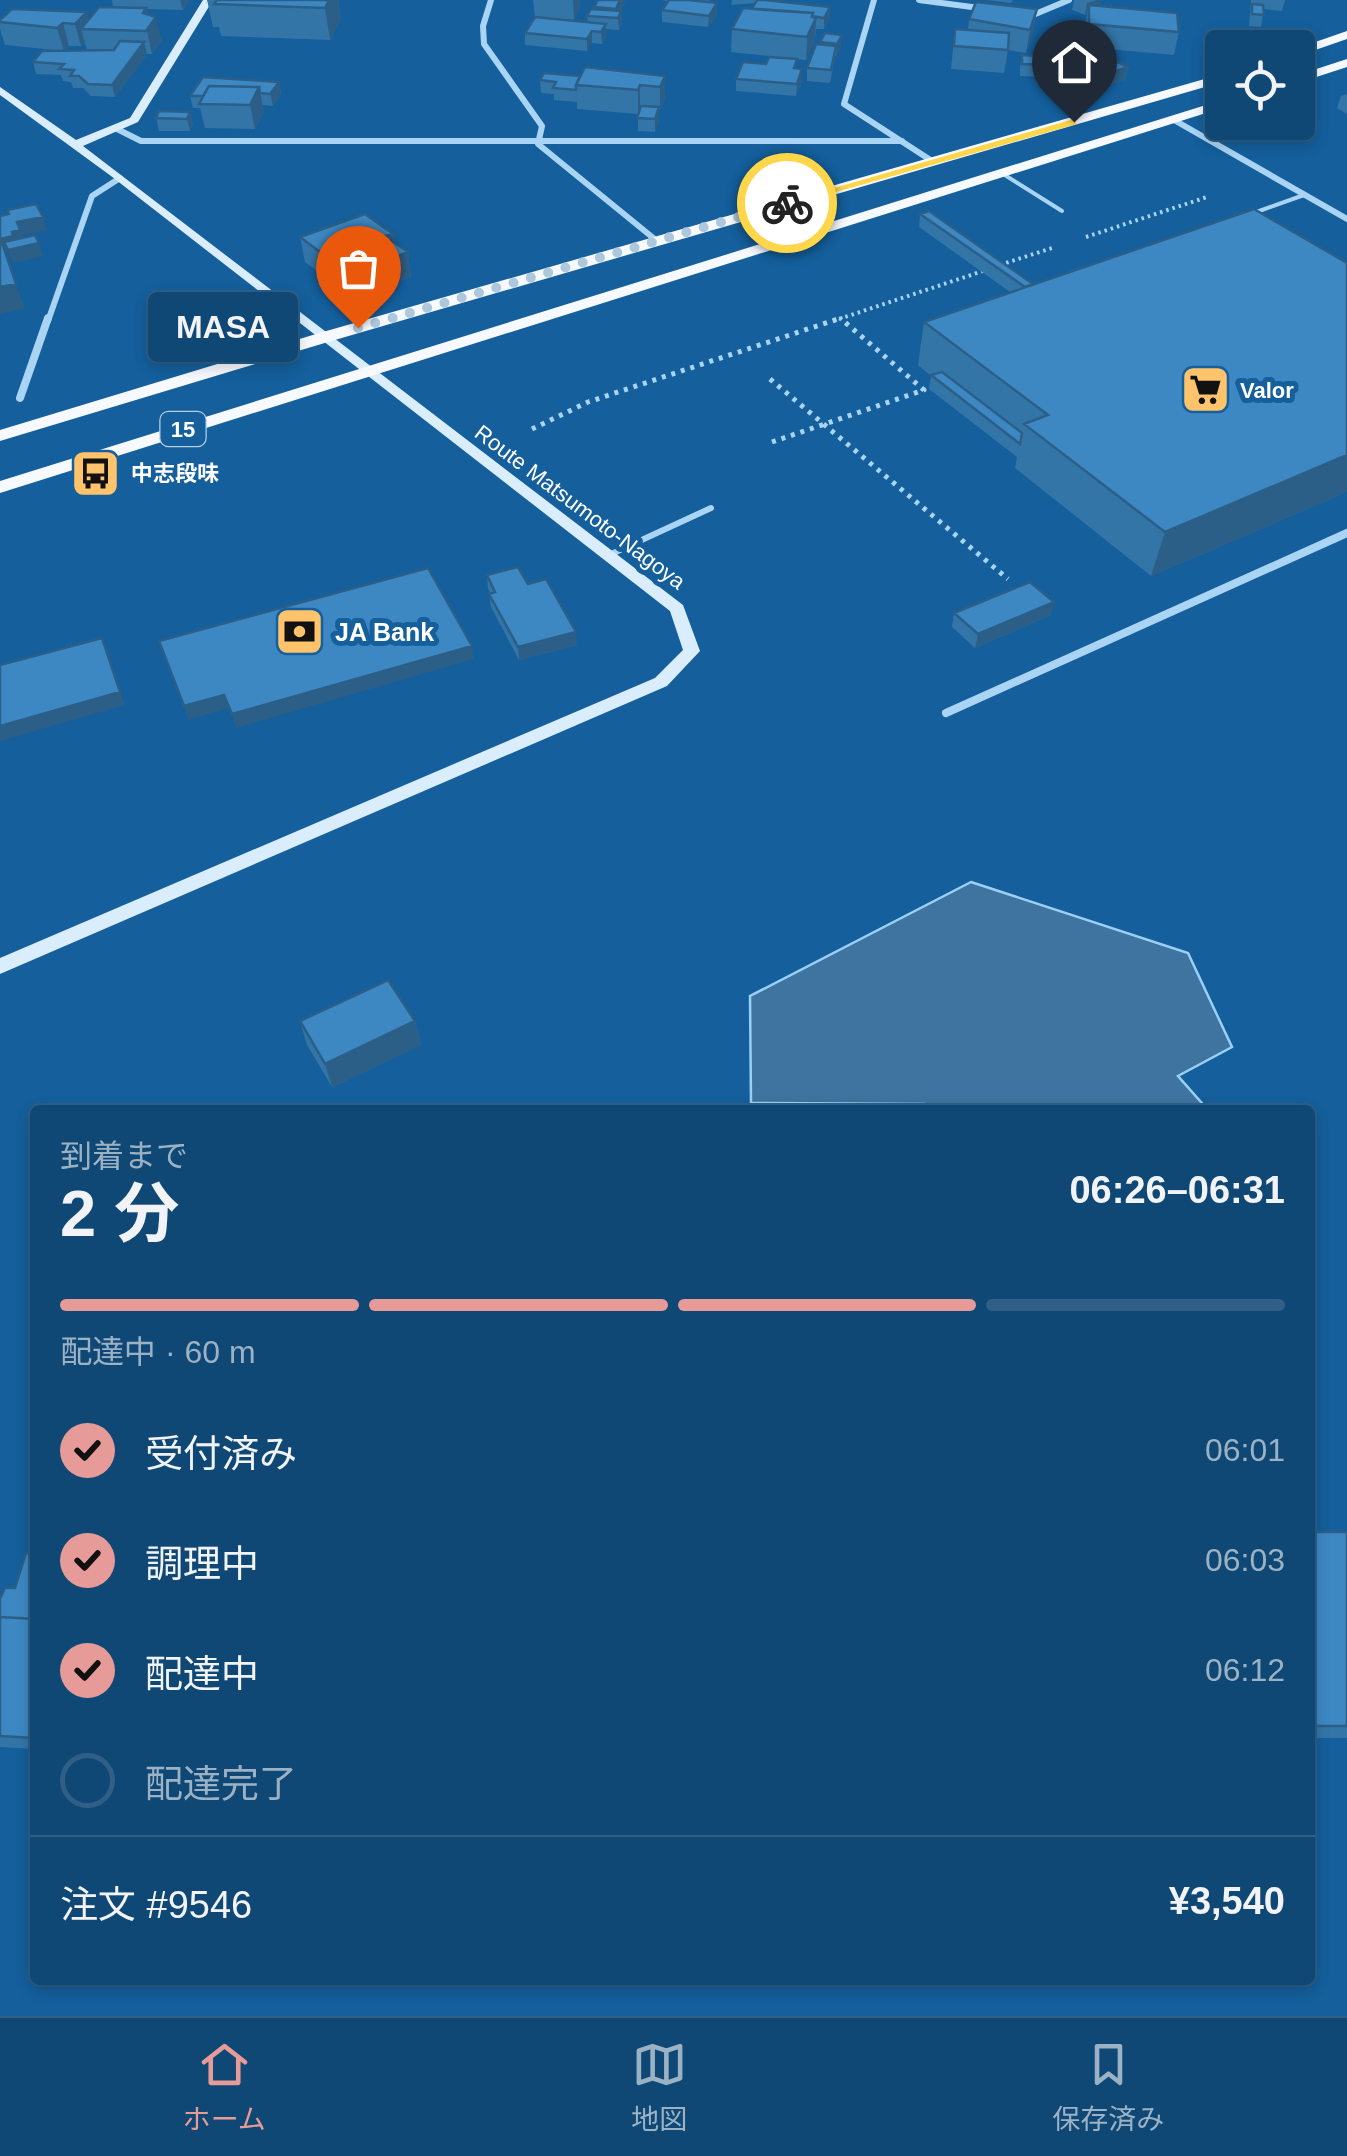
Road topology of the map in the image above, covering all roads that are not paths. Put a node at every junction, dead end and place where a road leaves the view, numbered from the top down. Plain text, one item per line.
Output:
1 (208, 0) edge
2 (490, 0) edge
3 (874, 0) edge
4 (919, 0) edge
5 (1069, 0) edge
6 (995, 10) edge
7 (1014, 13) edge
8 (1347, 34) edge
9 (1315, 46) edge
10 (1347, 63) edge
11 (1315, 74) edge
12 (1205, 83) edge
13 (0, 90) edge
14 (1205, 110) edge
15 (1174, 120) junction
16 (115, 128) junction
17 (902, 141) junction
18 (74, 144) junction
19 (538, 144) junction
20 (932, 161) junction
21 (1000, 172) junction
22 (120, 178) junction
23 (1304, 194) junction
24 (1062, 211) dead end
25 (1242, 217) edge
26 (1347, 219) edge
27 (657, 241) junction
28 (322, 338) junction
29 (366, 372) junction
30 (20, 398) dead end
31 (0, 436) edge
32 (0, 486) edge
33 (711, 508) dead end
34 (1347, 532) edge
35 (607, 556) junction
36 (946, 714) dead end
37 (0, 966) edge

1 - 16 main road
2 - 19 street
3 - 17 street
4 - 6 street
5 - 7 street
8 - 9 main road
10 - 11 main road
12 - 20 main road, 15
13 - 18 main road, Route Matsumoto-Nagoya
14 - 15 main road, 15
15 - 21 main road, 15
15 - 23 street
16 - 18 main road
16 - 19 street
17 - 19 street
17 - 20 street
18 - 22 main road, Route Matsumoto-Nagoya
19 - 27 street
20 - 27 main road, 15
21 - 24 lane
21 - 29 main road, 15
22 - 28 main road, Route Matsumoto-Nagoya
22 - 30 street
23 - 25 lane
23 - 26 street
27 - 28 main road, 15
28 - 29 main road, Route Matsumoto-Nagoya
28 - 31 main road, 15
29 - 32 main road, 15
29 - 35 main road, Route Matsumoto-Nagoya
33 - 35 lane
34 - 36 street
35 - 37 main road, Route Matsumoto-Nagoya

